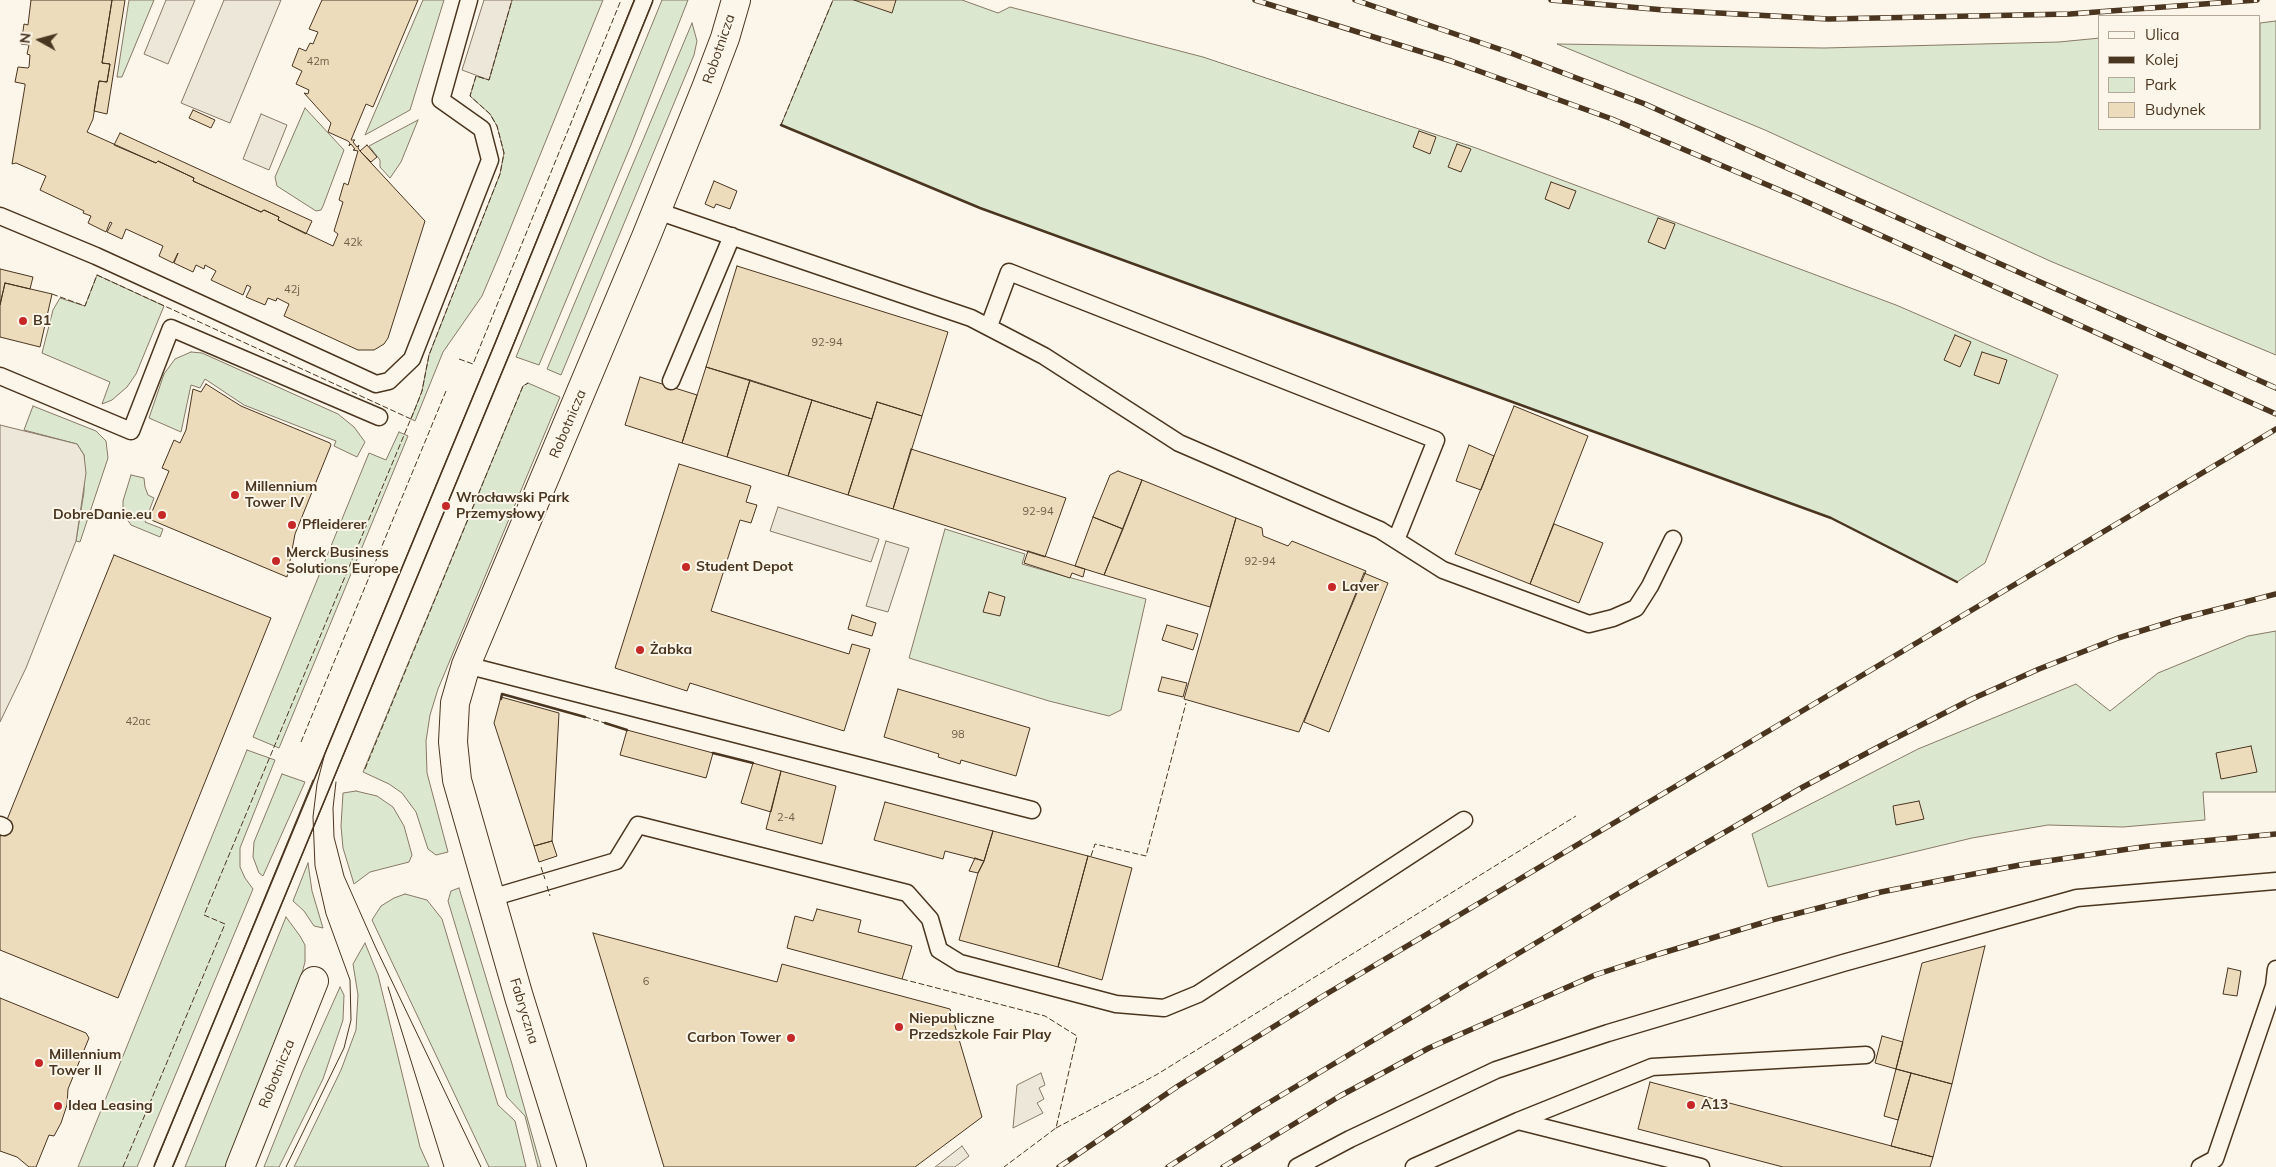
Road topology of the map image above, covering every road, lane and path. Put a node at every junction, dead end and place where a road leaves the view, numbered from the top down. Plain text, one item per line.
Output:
1 (469, 0) edge
2 (644, 0) edge
3 (736, 0) edge
4 (657, 211) junction
5 (0, 216) edge
6 (732, 236) junction
7 (989, 326) junction
8 (0, 376) edge
9 (671, 381) dead end
10 (379, 417) dead end
11 (1396, 540) junction
12 (1673, 540) dead end
13 (466, 665) junction
14 (1032, 810) dead end
15 (1464, 820) dead end
16 (479, 855) joint
17 (2276, 880) edge
18 (491, 898) junction
19 (2276, 969) edge
20 (314, 981) dead end
21 (1866, 1055) dead end
22 (1518, 1121) junction
23 (163, 1167) edge
24 (240, 1167) edge
25 (572, 1167) edge
26 (1297, 1167) edge
27 (1414, 1167) edge
28 (1701, 1167) edge
29 (2200, 1167) edge

1 - 5 lane
2 - 23 lane
3 - 4 street, Robotnicza
4 - 6 lane
4 - 13 street, Robotnicza
6 - 7 lane
6 - 9 lane
7 - 11 lane
7 - 11 lane
8 - 10 lane
11 - 12 lane
13 - 14 lane
13 - 16 street, Robotnicza
15 - 18 lane
16 - 18 street, Fabryczna
17 - 26 lane
18 - 25 street, Fabryczna
19 - 29 lane
20 - 24 street, Robotnicza
21 - 22 lane
22 - 27 lane
22 - 28 lane

